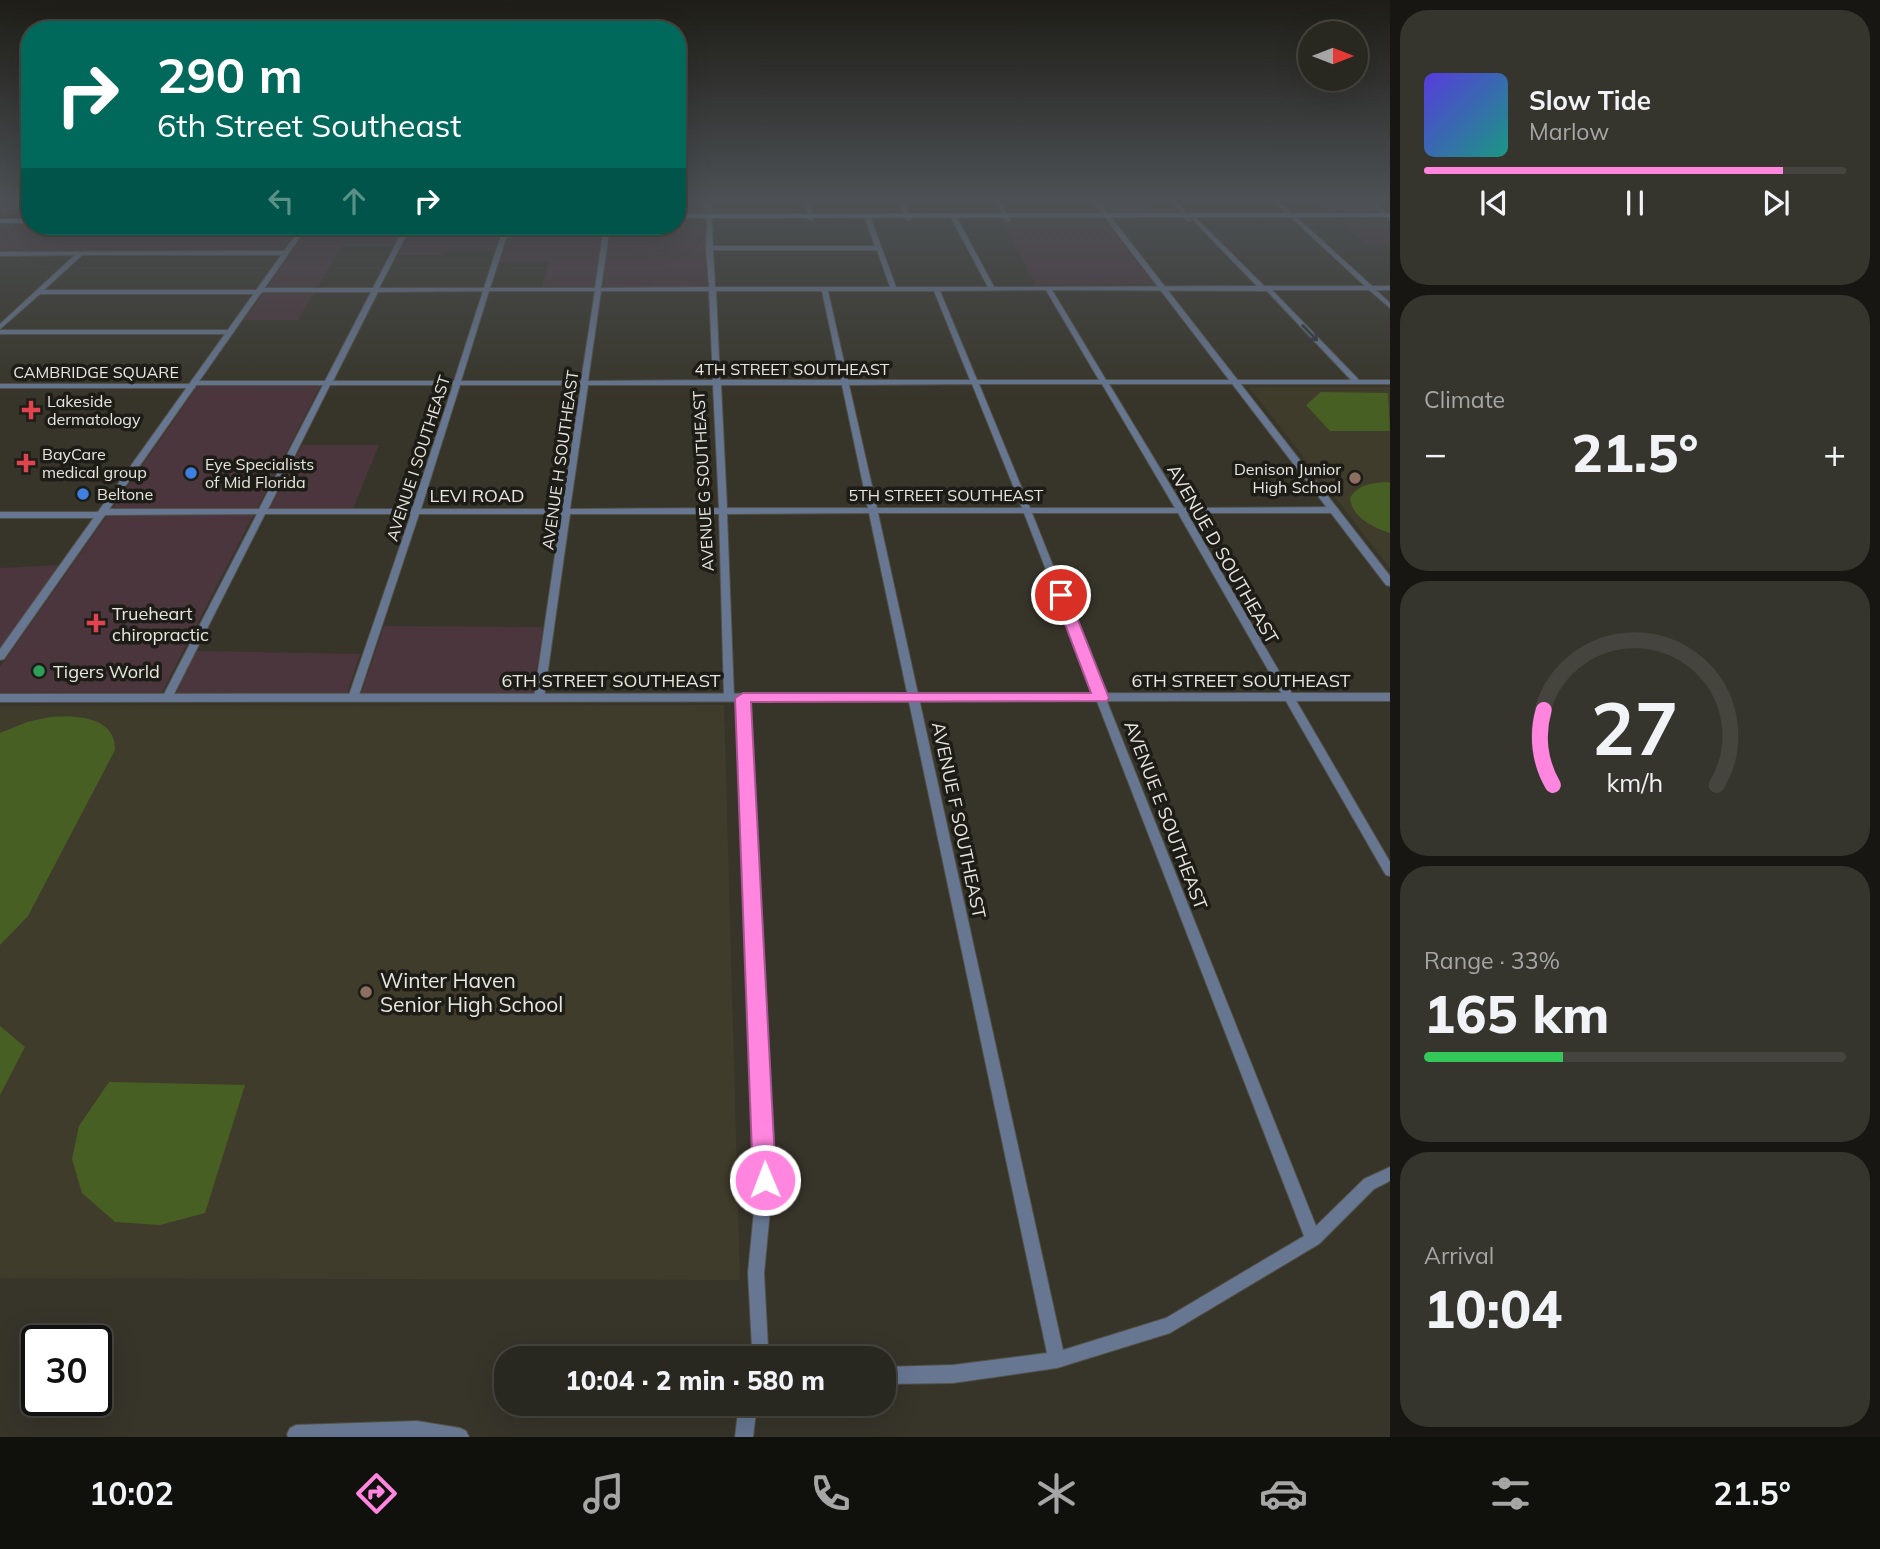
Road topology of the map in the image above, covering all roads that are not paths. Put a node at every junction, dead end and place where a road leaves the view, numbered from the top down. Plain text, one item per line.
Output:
1 (68, 265) edge
2 (278, 265) edge
3 (388, 265) edge
4 (495, 265) edge
5 (601, 265) edge
6 (710, 265) edge
7 (884, 265) edge
8 (980, 265) edge
9 (1143, 265) edge
10 (1239, 265) edge
11 (1344, 265) edge
12 (1262, 288) junction
13 (1370, 288) junction
14 (1390, 288) edge
15 (375, 289) junction
16 (487, 289) junction
17 (598, 289) junction
18 (712, 289) junction
19 (825, 289) junction
20 (894, 289) junction
21 (936, 289) junction
22 (992, 289) junction
23 (1048, 289) junction
24 (1161, 289) junction
25 (260, 291) junction
26 (38, 292) junction
27 (1390, 306) edge
28 (0, 327) edge
29 (0, 332) edge
30 (231, 332) junction
31 (124, 382) dead end
32 (715, 382) junction
33 (1357, 382) junction
34 (1390, 382) edge
35 (327, 383) junction
36 (456, 383) junction
37 (585, 383) junction
38 (1105, 383) junction
39 (1235, 383) junction
40 (0, 384) edge
41 (846, 384) junction
42 (975, 384) junction
43 (193, 385) junction
44 (874, 508) junction
45 (722, 509) junction
46 (1026, 509) junction
47 (562, 510) junction
48 (1181, 510) junction
49 (1335, 510) junction
50 (416, 511) junction
51 (261, 512) junction
52 (103, 513) junction
53 (0, 515) edge
54 (1390, 583) edge
55 (0, 657) edge
56 (1288, 697) junction
57 (1390, 697) edge
58 (0, 698) edge
59 (167, 698) junction
60 (353, 698) junction
61 (539, 698) junction
62 (736, 698) junction
63 (915, 698) junction
64 (1101, 698) junction
65 (1390, 872) edge
66 (1390, 1174) edge
67 (1313, 1239) junction
68 (760, 1346) edge
69 (1057, 1360) junction
70 (896, 1376) edge
71 (747, 1416) edge
72 (296, 1434) dead end
73 (460, 1437) edge
74 (744, 1437) edge

1 - 26 street
2 - 25 street
3 - 15 street
4 - 16 street, AVENUE I SOUTHEAST
5 - 17 street, AVENUE H SOUTHEAST
6 - 18 street, AVENUE G SOUTHEAST
7 - 20 street
8 - 22 street
9 - 24 street
10 - 12 street
11 - 13 street
12 - 13 street
12 - 24 street
12 -> 33 street
13 - 14 street
13 - 27 street
15 - 16 street
15 - 25 street
15 - 35 street
16 - 17 street
16 - 36 street, AVENUE I SOUTHEAST
17 - 18 street
17 - 37 street, AVENUE H SOUTHEAST
18 - 19 street
18 - 32 street, AVENUE G SOUTHEAST
19 - 20 street
19 - 41 street, AVENUE F SOUTHEAST
20 - 21 street
21 - 22 street
21 - 42 street, AVENUE E SOUTHEAST
22 - 23 street
23 - 24 street
23 - 38 street, AVENUE D SOUTHEAST
24 - 39 street
25 - 26 street
25 - 30 street
26 - 28 street
29 - 30 street
30 - 43 street
31 - 40 street
32 - 37 street, 4TH STREET SOUTHEAST
32 - 41 street, 4TH STREET SOUTHEAST
32 - 45 street, AVENUE G SOUTHEAST
33 - 34 street, 4TH STREET SOUTHEAST
33 - 39 street, 4TH STREET SOUTHEAST
35 - 36 street, 4TH STREET SOUTHEAST
35 - 43 street, 4TH STREET SOUTHEAST
35 - 51 street
36 - 37 street, 4TH STREET SOUTHEAST
36 - 50 street, AVENUE I SOUTHEAST
37 - 47 street, AVENUE H SOUTHEAST
38 - 39 street, 4TH STREET SOUTHEAST
38 - 42 street, 4TH STREET SOUTHEAST
38 - 48 street, AVENUE D SOUTHEAST
39 - 49 street
40 - 43 street, CAMBRIDGE SQUARE
41 - 42 street, 4TH STREET SOUTHEAST
41 - 44 street, AVENUE F SOUTHEAST
42 - 46 street, AVENUE E SOUTHEAST
43 - 52 street
44 - 45 street, 5TH STREET SOUTHEAST
44 - 46 street, 5TH STREET SOUTHEAST
44 - 63 street, AVENUE F SOUTHEAST
45 - 47 street, 5TH STREET SOUTHEAST
45 - 62 street, AVENUE G SOUTHEAST
46 - 48 street, 5TH STREET SOUTHEAST
46 - 64 street, AVENUE E SOUTHEAST
47 - 50 street, LEVI ROAD
47 - 61 street, AVENUE H SOUTHEAST
48 - 49 street, 5TH STREET SOUTHEAST
48 - 56 street, AVENUE D SOUTHEAST
49 - 54 street
50 - 51 street, LEVI ROAD
50 - 60 street, AVENUE I SOUTHEAST
51 - 52 street, LEVI ROAD
51 - 59 street
52 - 53 street
52 - 55 street
56 - 57 street, 6TH STREET SOUTHEAST
56 - 64 street, 6TH STREET SOUTHEAST
56 - 65 street, AVENUE D SOUTHEAST
58 - 59 street, 6TH STREET SOUTHEAST
59 - 60 street, 6TH STREET SOUTHEAST
60 - 61 street, 6TH STREET SOUTHEAST
61 - 62 street, 6TH STREET SOUTHEAST
62 - 63 street, 6TH STREET SOUTHEAST
62 - 68 street, AVENUE G SOUTHEAST
63 - 64 street, 6TH STREET SOUTHEAST
63 - 69 street, AVENUE F SOUTHEAST
64 - 67 street, AVENUE E SOUTHEAST
66 - 67 street
67 - 69 street
69 - 70 street
71 - 74 street
72 - 73 street

